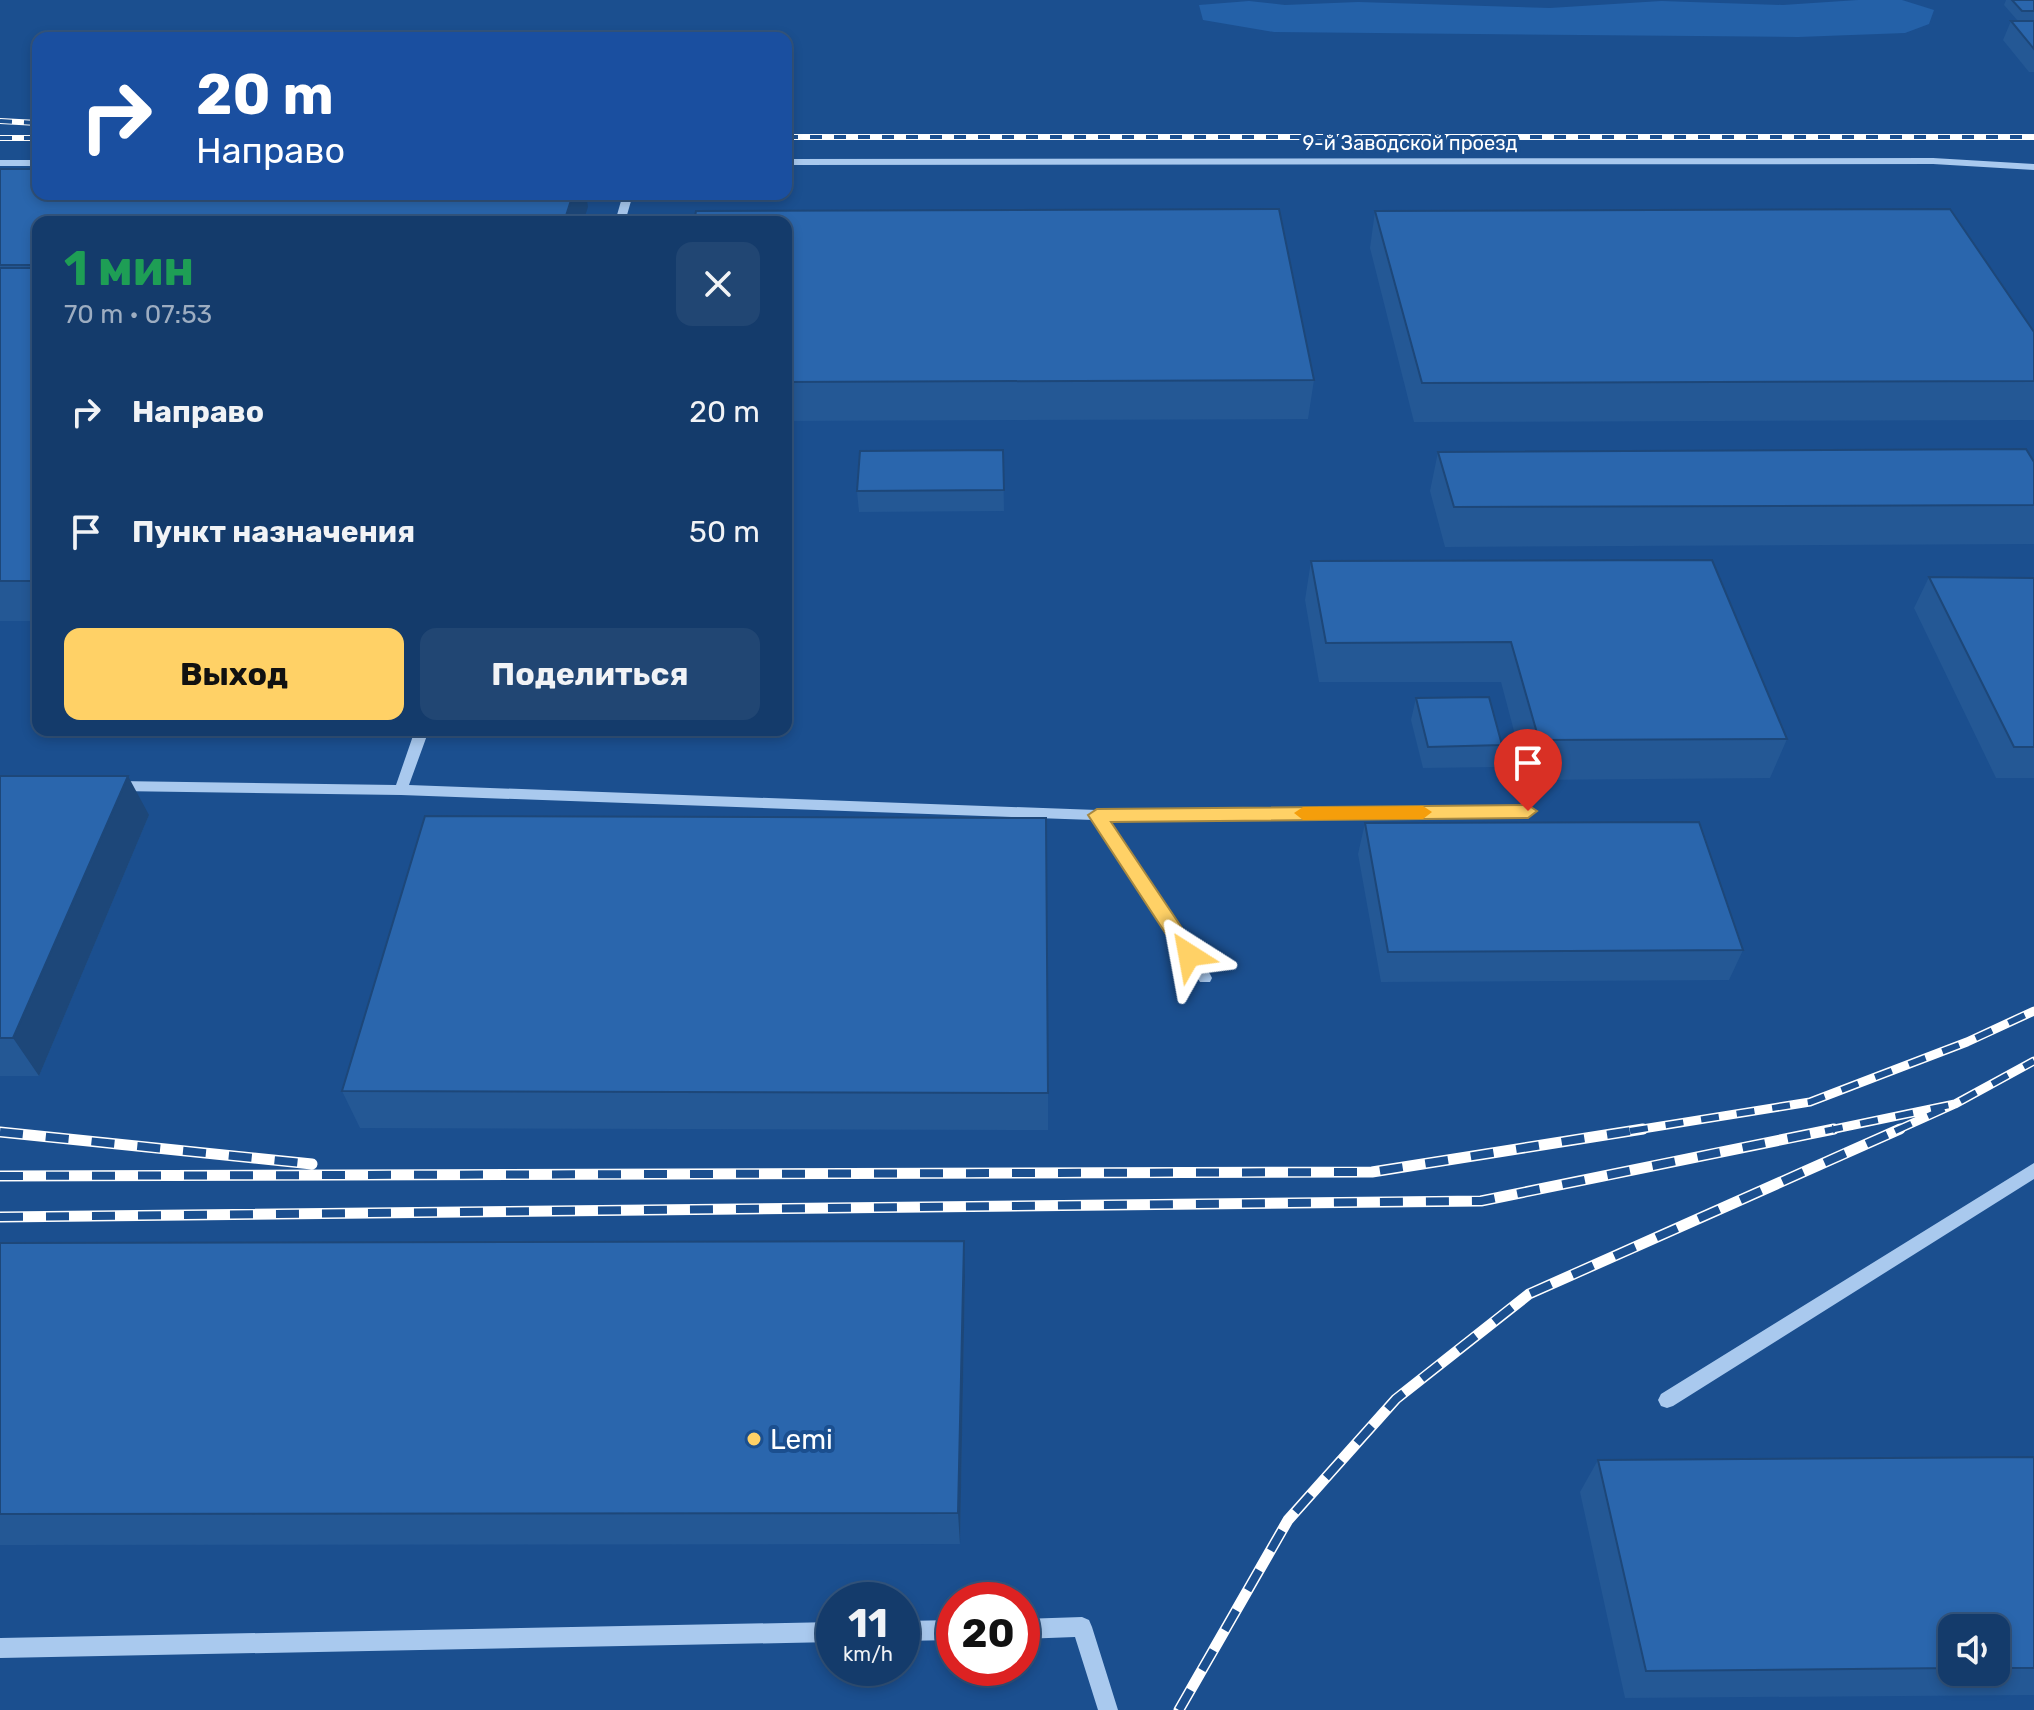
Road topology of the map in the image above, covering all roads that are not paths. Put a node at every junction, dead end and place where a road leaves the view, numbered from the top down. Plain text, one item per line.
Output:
1 (792, 162) edge
2 (0, 163) edge
3 (32, 163) edge
4 (2034, 167) edge
5 (420, 736) edge
6 (108, 786) edge
7 (401, 790) junction
8 (1528, 811) dead end
9 (1097, 815) junction
10 (1205, 978) dead end
11 (2034, 1170) edge
12 (1667, 1400) dead end
13 (1040, 1628) edge
14 (816, 1632) edge
15 (0, 1648) edge
16 (1108, 1710) edge

1 - 4 lane, 9-й Заводской проезд
2 - 3 lane
5 - 7 lane
6 - 7 lane
7 - 9 lane
8 - 9 lane
9 - 10 lane
11 - 12 lane
13 - 16 lane
14 - 15 lane

